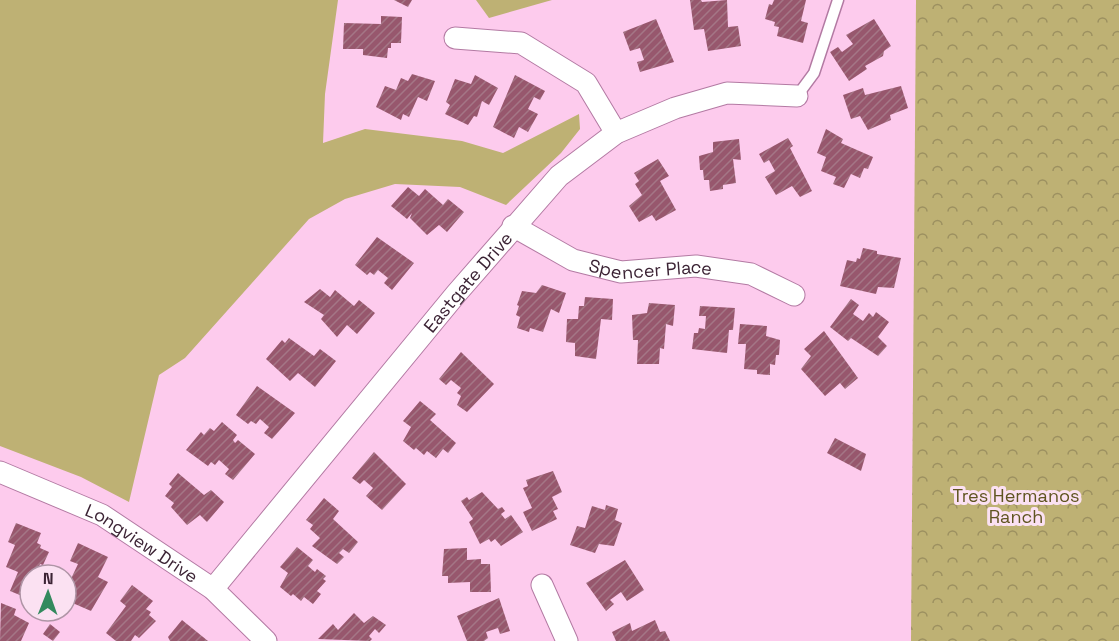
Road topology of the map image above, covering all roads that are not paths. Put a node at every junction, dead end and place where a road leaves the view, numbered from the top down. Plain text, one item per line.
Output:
1 (838, 0) edge
2 (455, 38) dead end
3 (797, 96) joint
4 (616, 133) junction
5 (513, 226) junction
6 (794, 295) dead end
7 (0, 472) edge
8 (542, 585) dead end
9 (213, 589) junction
10 (266, 641) edge
11 (567, 641) edge

1 - 3 lane
2 - 4 street
3 - 4 street, Eastgate Drive
4 - 5 street, Eastgate Drive
5 - 6 street, Spencer Place
5 - 9 street, Eastgate Drive
7 - 9 street, Longview Drive
8 - 11 street
9 - 10 street, Longview Drive

